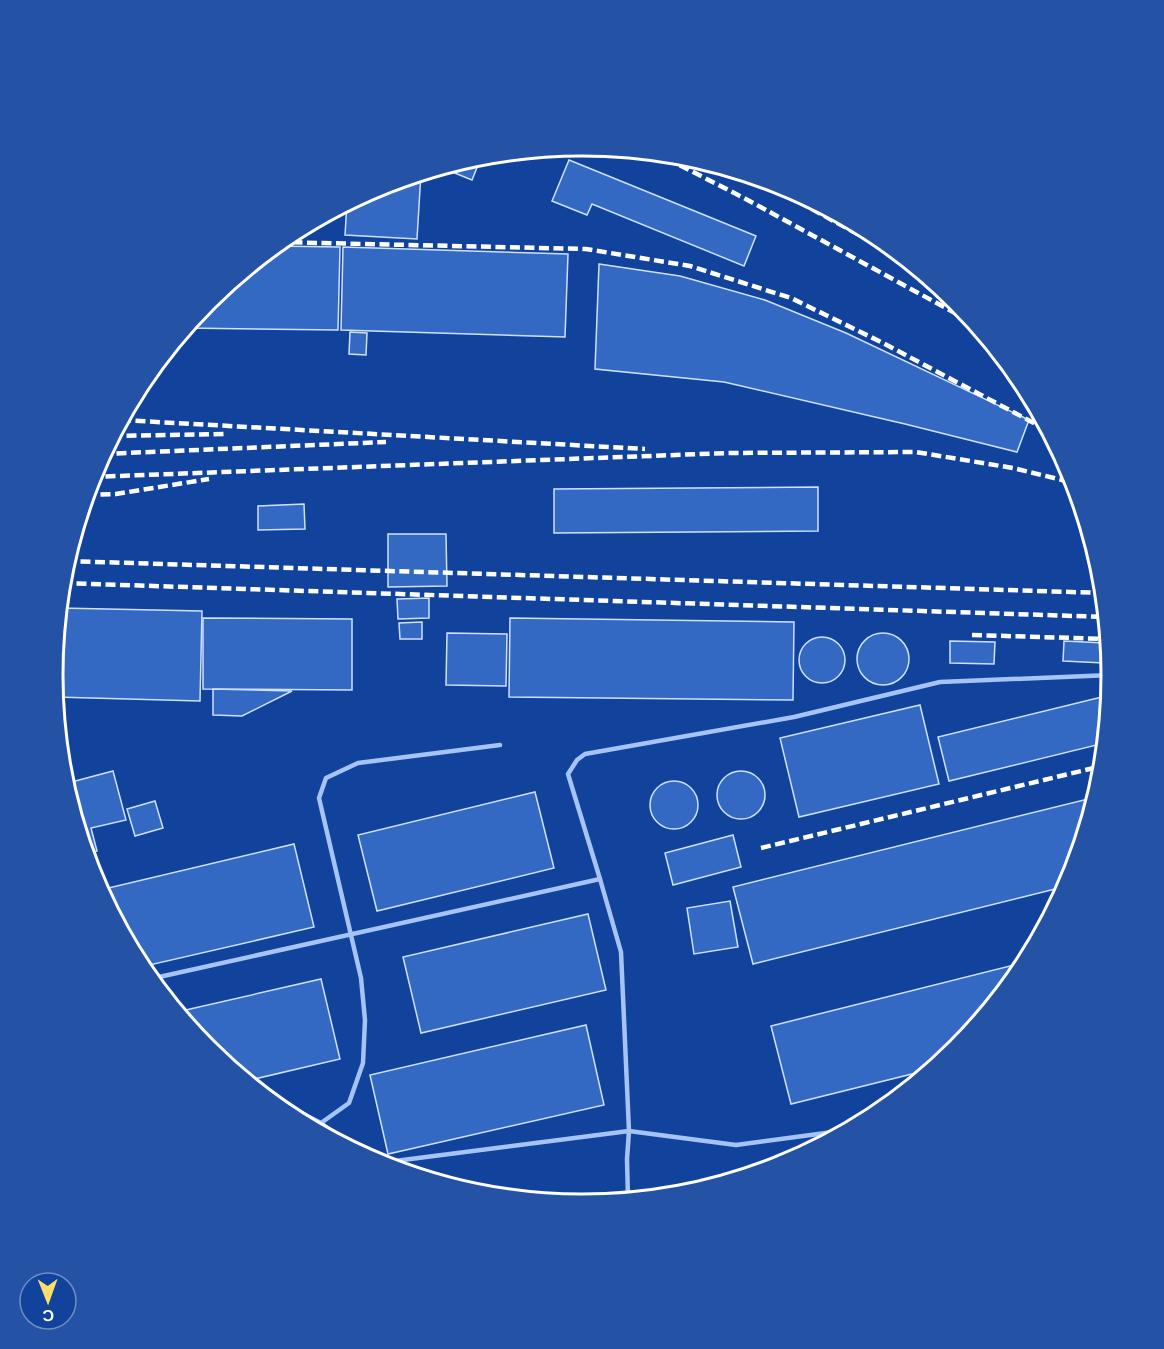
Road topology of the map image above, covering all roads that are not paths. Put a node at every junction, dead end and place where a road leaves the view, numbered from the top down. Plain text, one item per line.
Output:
1 (1101, 675) edge
2 (500, 745) dead end
3 (600, 879) junction
4 (350, 934) junction
5 (160, 977) edge
6 (321, 1123) edge
7 (629, 1131) junction
8 (825, 1133) edge
9 (400, 1160) edge
10 (628, 1191) edge

1 - 3 lane
2 - 4 lane
3 - 4 lane
3 - 7 lane
4 - 5 lane
4 - 6 lane
7 - 8 lane
7 - 9 lane
7 - 10 lane

